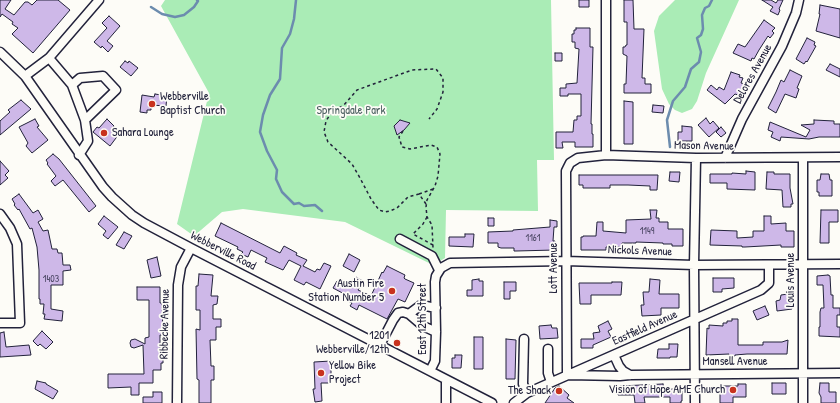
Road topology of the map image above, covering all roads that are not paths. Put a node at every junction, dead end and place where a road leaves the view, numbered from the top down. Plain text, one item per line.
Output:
1 (99, 0) edge
2 (606, 0) edge
3 (799, 0) edge
4 (0, 52) edge
5 (49, 58) junction
6 (24, 76) junction
7 (72, 85) junction
8 (85, 120) junction
9 (79, 155) junction
10 (606, 155) junction
11 (696, 158) junction
12 (725, 158) junction
13 (803, 158) junction
14 (840, 158) edge
15 (570, 163) joint
16 (0, 214) edge
17 (400, 239) dead end
18 (191, 248) junction
19 (566, 261) junction
20 (840, 264) edge
21 (694, 265) junction
22 (769, 265) junction
23 (803, 265) junction
24 (440, 269) junction
25 (436, 308) junction
26 (409, 314) junction
27 (695, 320) junction
28 (0, 323) edge
29 (436, 332) junction
30 (524, 339) dead end
31 (380, 345) junction
32 (548, 349) dead end
33 (614, 355) junction
34 (430, 371) junction
35 (840, 373) edge
36 (695, 374) junction
37 (803, 374) junction
38 (567, 375) junction
39 (630, 375) junction
40 (446, 380) junction
41 (552, 382) junction
42 (527, 393) junction
43 (488, 402) edge
44 (177, 403) edge
45 (446, 403) edge
46 (514, 403) edge
47 (695, 403) edge
48 (803, 403) edge

1 - 5 street
2 - 10 street
3 - 12 street, Delores Avenue
4 - 6 street, Webberville Road
5 - 6 street
5 - 7 street
6 - 9 street, Webberville Road
7 - 8 street
7 - 8 street
8 - 9 street
9 - 18 street, Webberville Road
10 - 11 street, Mason Avenue
10 - 15 street, Mason Avenue
11 - 12 street, Mason Avenue
11 - 21 street
12 - 13 street, Mason Avenue
13 - 14 street, Mason Avenue
13 - 23 street, Louis Avenue
15 - 19 street, Lott Avenue
16 - 28 street
17 - 24 street
18 - 31 street, Webberville Road
18 - 44 street, Ribbecke Avenue
19 - 21 street, Nickols Avenue
19 - 24 street, Nickols Avenue
19 - 38 street, Lott Avenue
20 - 23 street, Nickols Avenue
21 - 22 street, Nickols Avenue
21 - 27 street
22 - 23 street, Nickols Avenue
22 - 27 street, Eastfield Avenue
23 - 37 street, Louis Avenue
24 - 25 street, East 12th Street
25 - 26 street
25 - 29 street, East 12th Street
26 - 29 street
26 - 31 street
27 - 33 street, Eastfield Avenue
27 - 36 street
29 - 34 street, East 12th Street
30 - 42 street
31 - 34 street, Webberville Road
32 - 41 street
33 - 38 street, Eastfield Avenue
33 - 39 street
34 - 40 street, Webberville Road
35 - 37 street, Mansell Avenue
36 - 37 street, Mansell Avenue
36 - 39 street, Mansell Avenue
36 - 47 street
37 - 48 street, Louis Avenue
38 - 39 street, Mansell Avenue
38 - 41 street, Eastfield Avenue
40 - 43 street, Webberville Road
40 - 45 street
41 - 42 street, Eastfield Avenue
42 - 46 street, Eastfield Avenue

